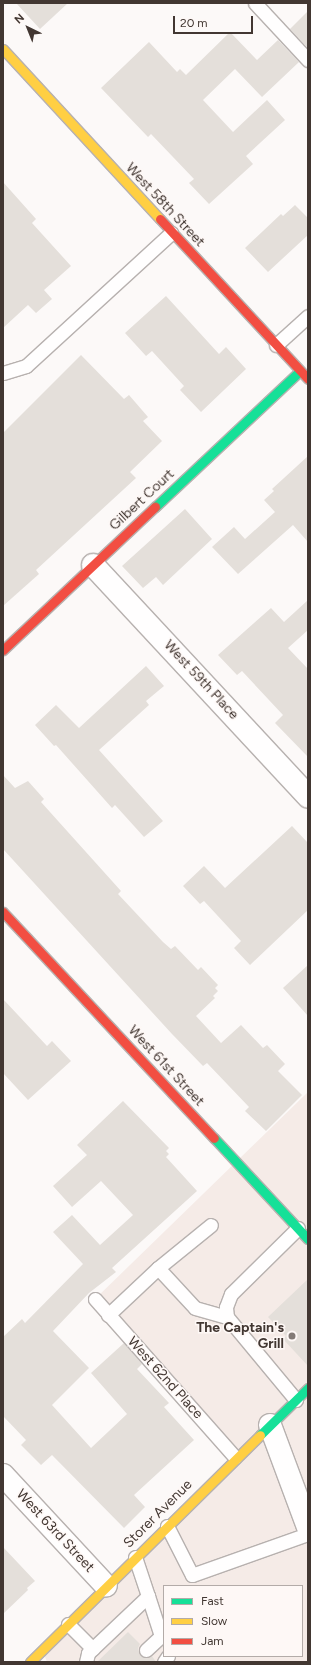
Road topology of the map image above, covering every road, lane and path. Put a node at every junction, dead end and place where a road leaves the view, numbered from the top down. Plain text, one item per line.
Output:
1 (255, 3) edge
2 (6, 57) edge
3 (308, 60) edge
4 (171, 233) junction
5 (308, 316) edge
6 (276, 345) junction
7 (300, 371) junction
8 (3, 373) edge
9 (308, 379) edge
10 (93, 565) junction
11 (3, 650) edge
12 (308, 796) edge
13 (3, 912) edge
14 (211, 1225) dead end
15 (298, 1228) junction
16 (308, 1239) edge
17 (158, 1268) junction
18 (95, 1299) dead end
19 (108, 1315) junction
20 (227, 1317) junction
21 (308, 1388) edge
22 (296, 1400) junction
23 (270, 1425) junction
24 (235, 1457) junction
25 (3, 1475) edge
26 (167, 1526) junction
27 (308, 1527) edge
28 (308, 1534) edge
29 (135, 1557) junction
30 (106, 1586) junction
31 (148, 1596) junction
32 (68, 1624) junction
33 (163, 1640) edge
34 (93, 1649) junction
35 (146, 1650) dead end
36 (40, 1658) edge
37 (86, 1662) edge

1 - 3 lane
2 - 4 street, West 58th Street
4 - 6 street, West 58th Street
4 - 8 lane
5 - 6 lane
6 - 7 street, West 58th Street
7 - 9 street, West 58th Street
7 - 10 street, Gilbert Court
10 - 11 street, Gilbert Court
10 - 12 street, West 59th Place
13 - 15 street, West 61st Street
14 - 17 lane
15 - 16 street, West 61st Street
15 - 20 lane
17 - 19 lane
17 - 20 lane
18 - 19 lane, West 62nd Place
19 - 24 lane, West 62nd Place
20 - 22 lane
21 - 22 street, Storer Avenue
22 - 23 street, Storer Avenue
23 - 24 street, Storer Avenue
23 - 27 street
24 - 26 street, Storer Avenue
25 - 30 street, West 63rd Street
26 - 28 lane
26 - 29 street, Storer Avenue
29 - 30 street, Storer Avenue
29 - 31 lane
30 - 32 street, Storer Avenue
31 - 33 lane
31 - 34 lane
32 - 34 lane
32 - 36 street, Storer Avenue
33 - 35 lane
34 - 37 lane

